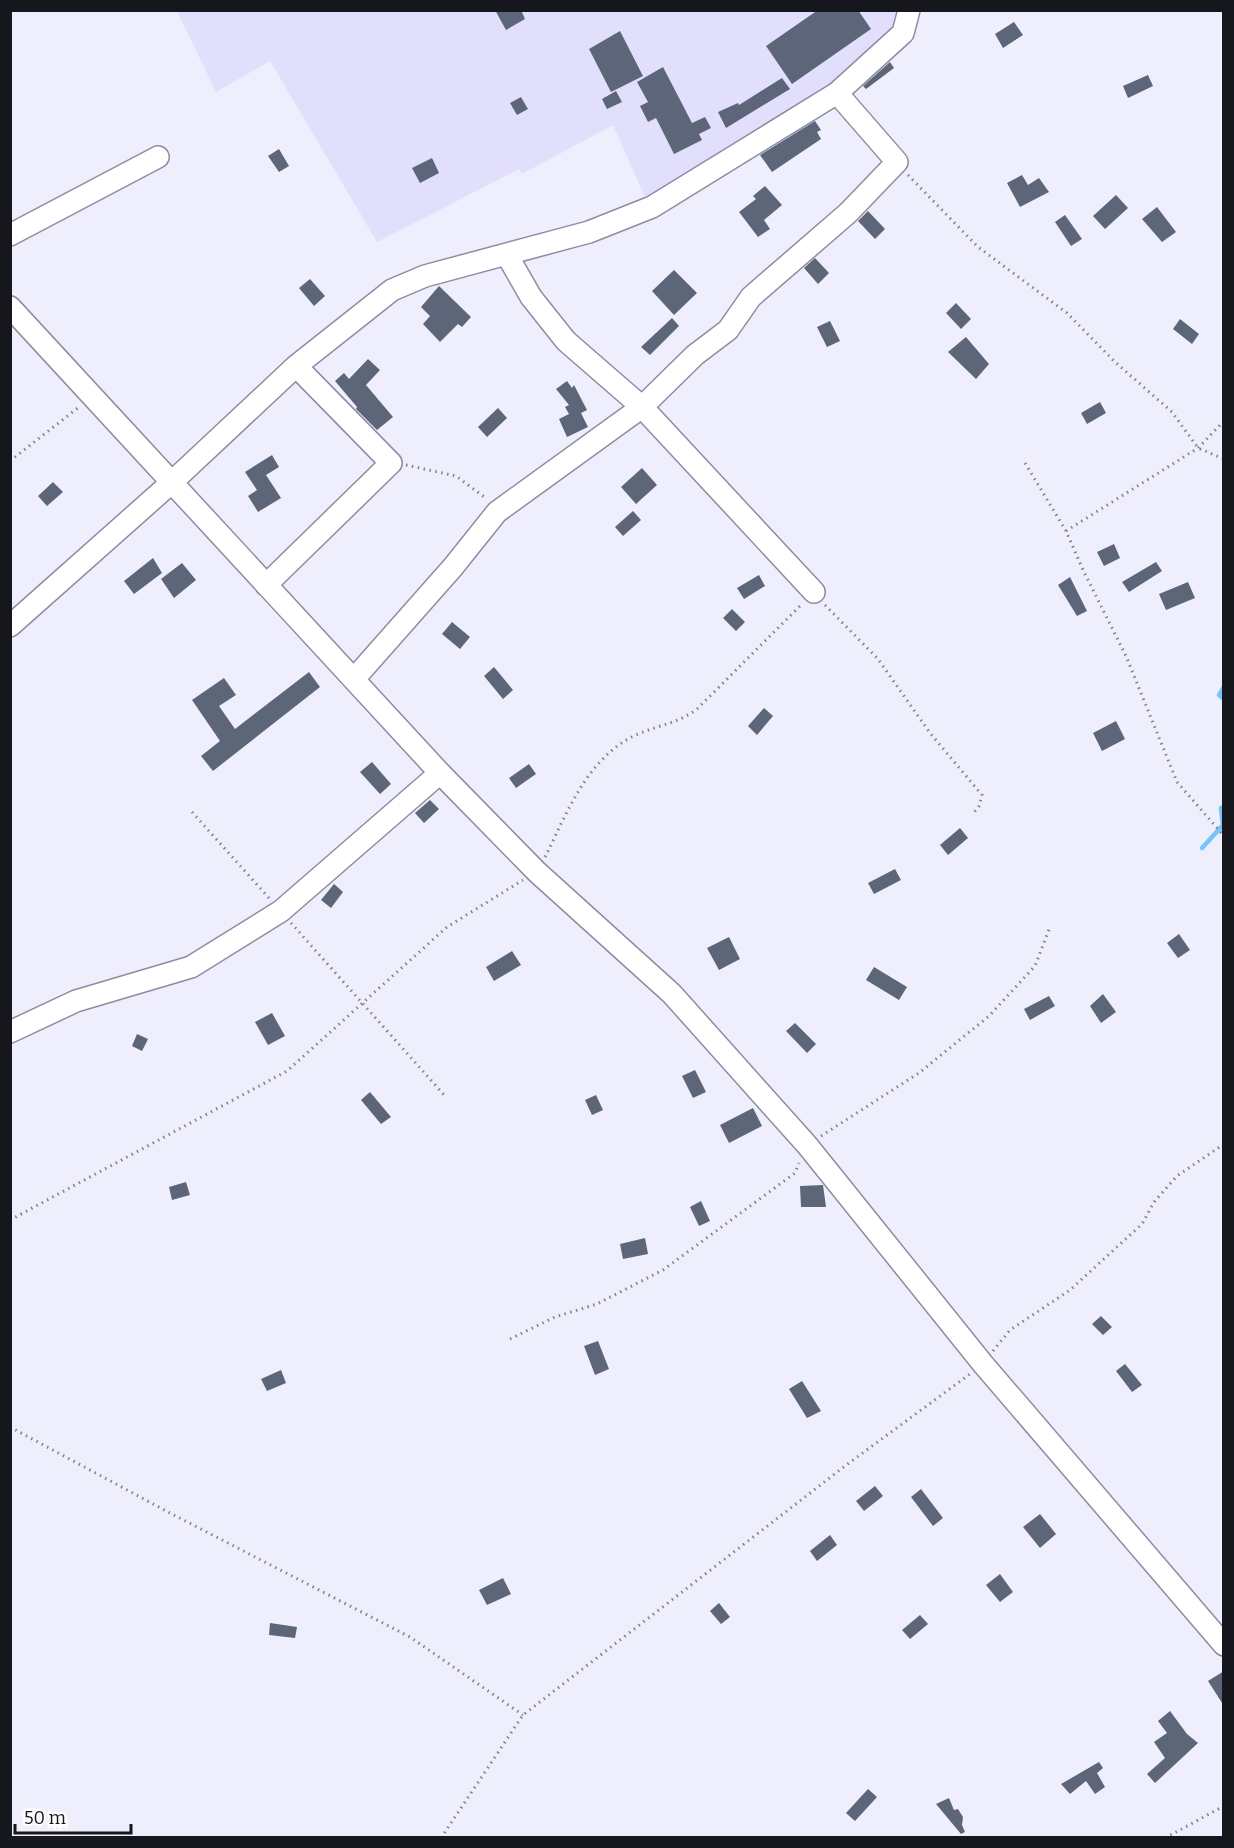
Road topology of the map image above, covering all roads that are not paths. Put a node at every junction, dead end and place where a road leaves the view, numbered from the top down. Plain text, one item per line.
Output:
1 (909, 10) edge
2 (837, 93) junction
3 (158, 157) dead end
4 (10, 235) edge
5 (507, 255) junction
6 (10, 307) edge
7 (296, 366) junction
8 (642, 407) junction
9 (171, 483) junction
10 (266, 585) junction
11 (814, 592) road end
12 (10, 626) edge
13 (354, 679) junction
14 (440, 773) junction
15 (10, 1032) edge
16 (1224, 1645) edge

1 - 2 street
2 - 5 street
2 - 8 street
3 - 4 street
5 - 7 street
5 - 8 street
6 - 9 street
7 - 9 street
7 - 10 street
8 - 11 street
8 - 13 street
9 - 10 street
9 - 12 street
10 - 13 street
13 - 14 street
14 - 15 street
14 - 16 street

